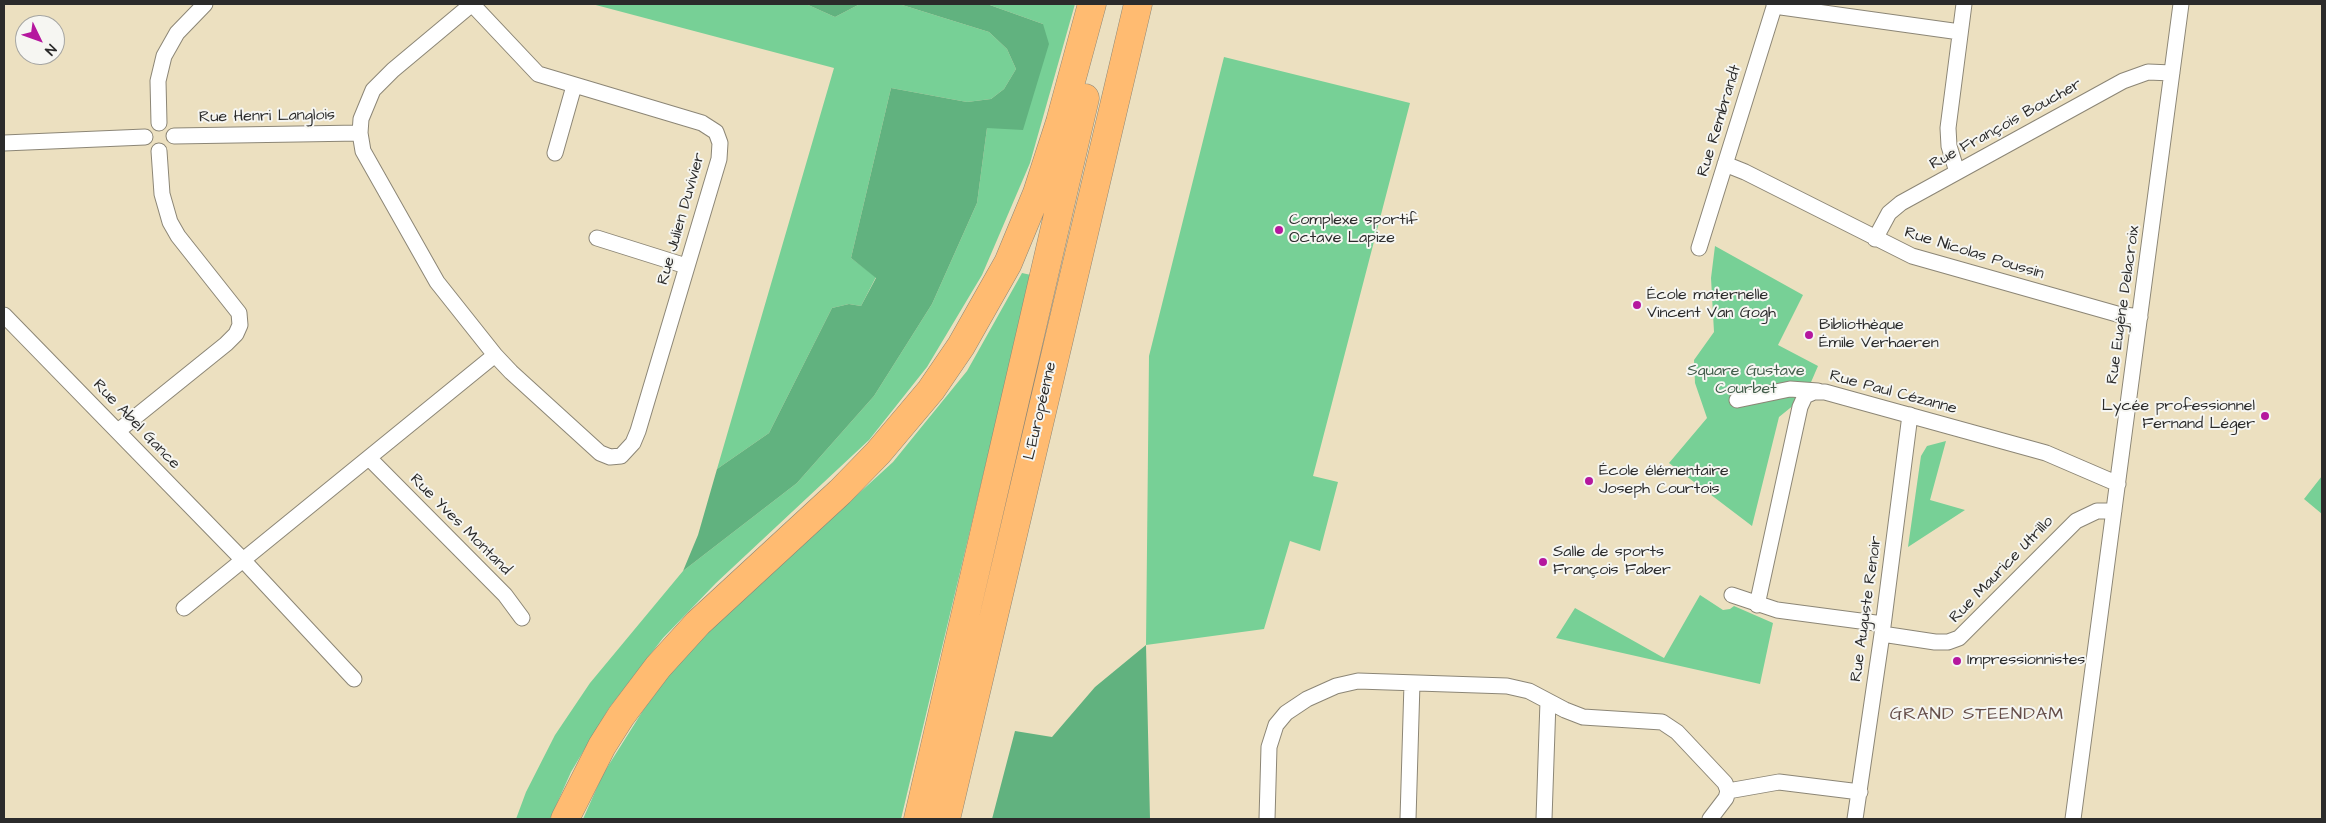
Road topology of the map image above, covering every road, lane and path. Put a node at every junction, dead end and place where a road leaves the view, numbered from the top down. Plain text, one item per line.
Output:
1 (205, 4) edge
2 (472, 4) edge
3 (1092, 4) edge
4 (1106, 4) edge
5 (1138, 4) edge
6 (1964, 4) edge
7 (2181, 4) edge
8 (1775, 5) edge
9 (1960, 32) junction
10 (1128, 42) junction
11 (2172, 73) junction
12 (574, 86) junction
13 (159, 122) junction
14 (360, 133) junction
15 (174, 136) junction
16 (145, 137) junction
17 (4, 143) edge
18 (159, 151) junction
19 (555, 153) dead end
20 (1725, 164) junction
21 (1957, 172) junction
22 (597, 238) dead end
23 (1875, 239) junction
24 (1699, 248) dead end
25 (686, 266) junction
26 (4, 315) edge
27 (2140, 317) junction
28 (495, 355) junction
29 (1819, 391) junction
30 (1736, 400) dead end
31 (1910, 415) junction
32 (118, 431) junction
33 (369, 458) junction
34 (2118, 484) junction
35 (2114, 511) junction
36 (243, 560) junction
37 (1732, 595) dead end
38 (1757, 605) junction
39 (184, 608) dead end
40 (522, 618) dead end
41 (1883, 629) junction
42 (354, 679) dead end
43 (1412, 683) junction
44 (1548, 701) junction
45 (1728, 791) junction
46 (1860, 792) junction
47 (1857, 816) edge
48 (565, 819) edge
49 (918, 819) edge
50 (946, 819) edge
51 (963, 819) edge
52 (1267, 819) edge
53 (1408, 819) edge
54 (1544, 819) edge
55 (1710, 819) edge
56 (2073, 819) edge

1 - 13 street
2 - 12 street, Rue Julien Duvivier
2 - 14 street
3 - 48 highway
4 - 49 highway, L'Européenne
5 - 10 highway, L'Européenne
6 - 9 street
7 - 11 street, Rue Eugène Delacroix
8 - 9 street
8 - 20 street, Rue Rembrandt
9 - 21 street
10 - 50 highway, L'Européenne
10 - 51 highway
11 - 21 street, Rue François Boucher
11 - 27 street, Rue Eugène Delacroix
12 - 19 street
12 - 25 street, Rue Julien Duvivier
13 - 15 street
13 - 16 street
14 - 15 street, Rue Henri Langlois
14 - 28 street
15 - 18 street
16 - 17 street
16 - 18 street
18 - 32 street
20 - 23 street, Rue Nicolas Poussin
20 - 24 street, Rue Rembrandt
21 - 23 street, Rue François Boucher
22 - 25 street
23 - 27 street, Rue Nicolas Poussin
25 - 28 street, Rue Julien Duvivier
26 - 32 street, Rue Abel Gance
27 - 34 street, Rue Eugène Delacroix
28 - 33 street
29 - 30 street
29 - 31 street, Rue Paul Cézanne
29 - 38 street, Rue Paul Cézanne
31 - 34 street, Rue Paul Cézanne
31 - 41 street, Rue Auguste Renoir
32 - 36 street, Rue Abel Gance
33 - 36 street
33 - 40 street, Rue Yves Montand
34 - 35 street, Rue Eugène Delacroix
35 - 41 street, Rue Maurice Utrillo
35 - 56 street, Rue Eugène Delacroix
36 - 39 street
36 - 42 street, Rue Abel Gance
37 - 38 street, Rue Maurice Utrillo
38 - 41 street, Rue Maurice Utrillo
41 - 46 street, Rue Auguste Renoir
43 - 44 street
43 - 52 street
43 - 53 street
44 - 45 street
44 - 54 street
45 - 46 street
45 - 55 street
46 - 47 street, Rue Auguste Renoir

